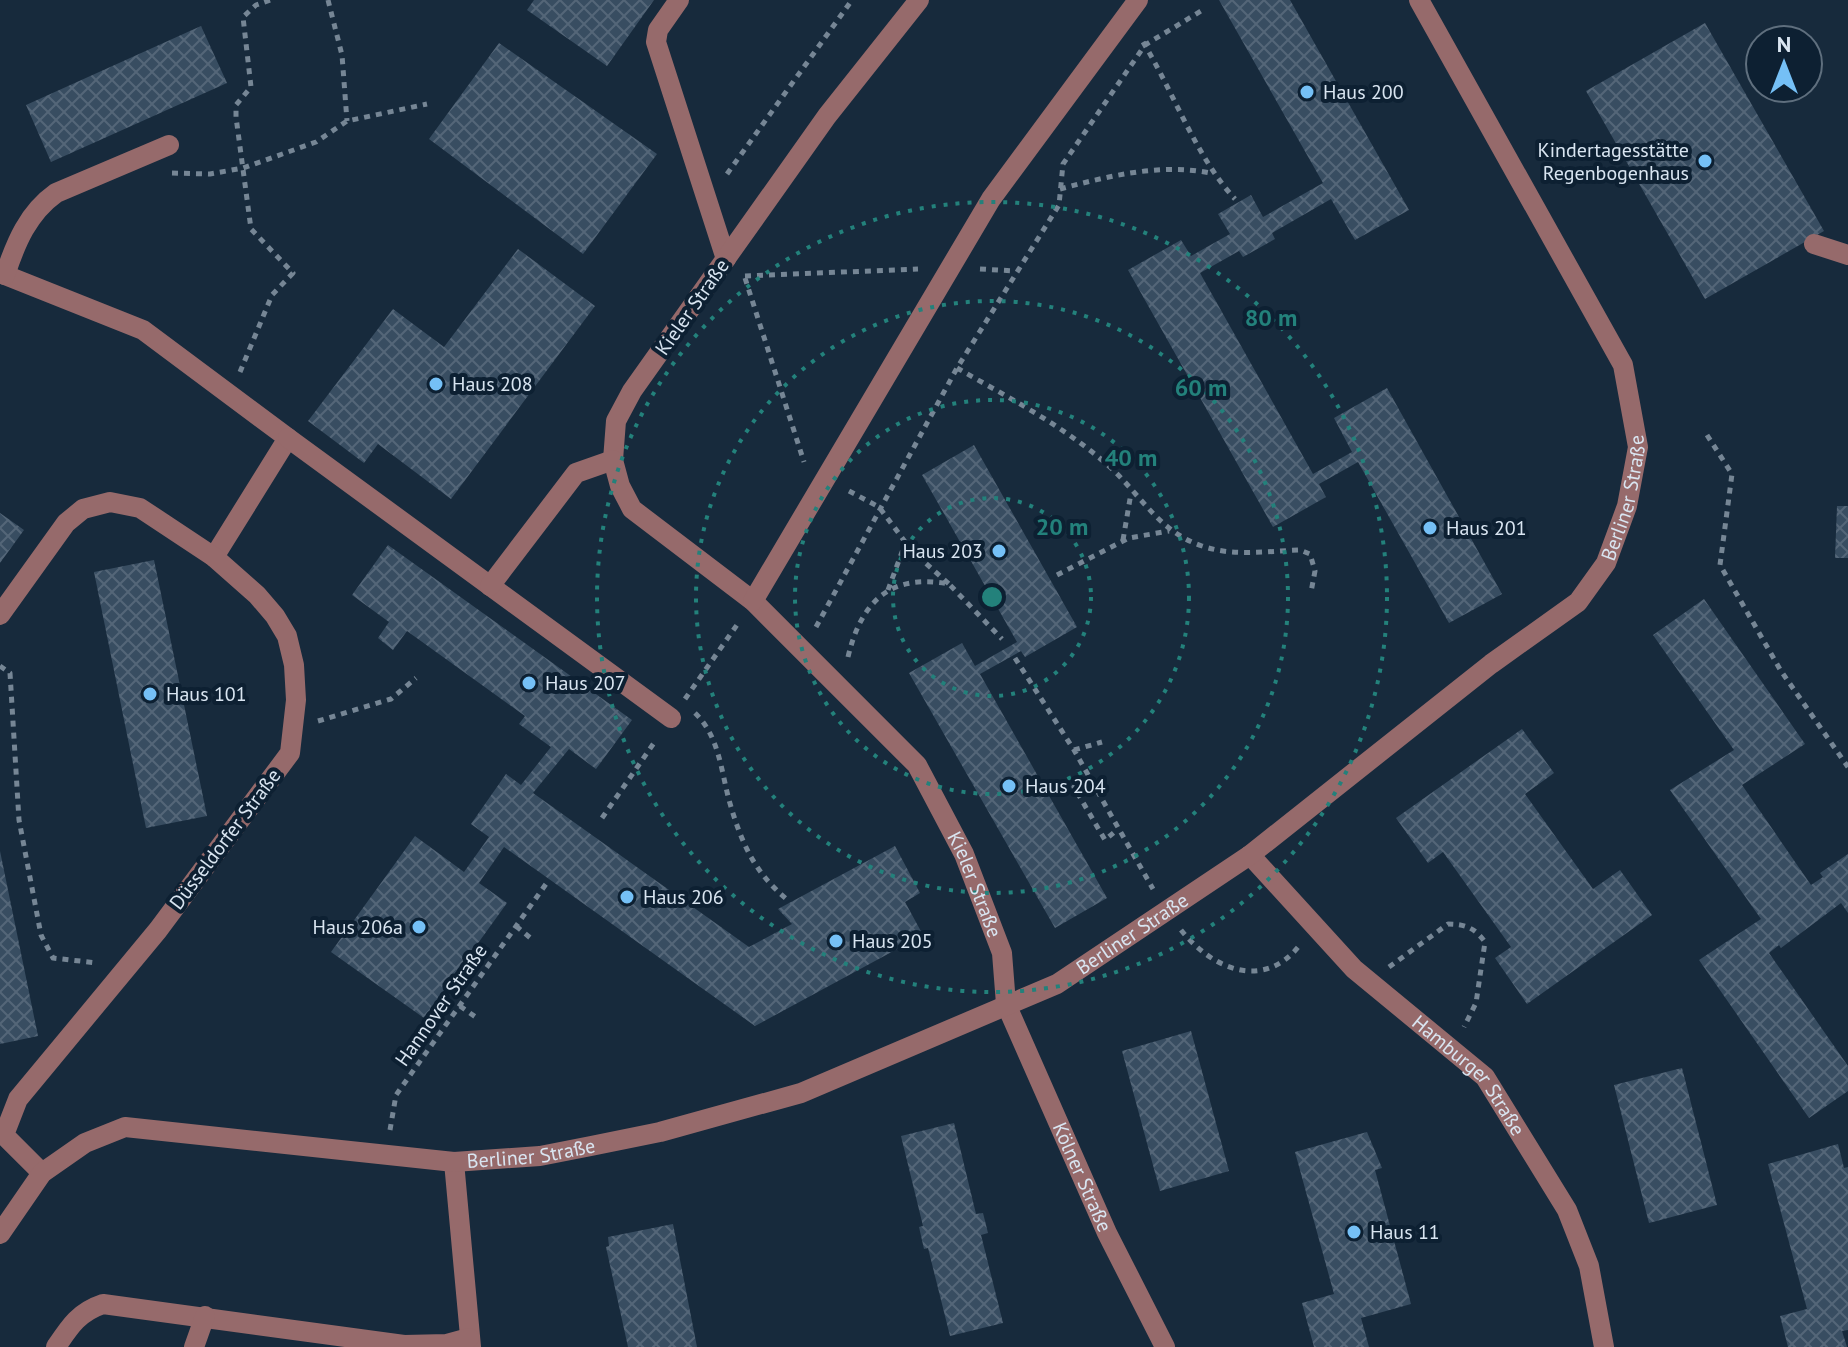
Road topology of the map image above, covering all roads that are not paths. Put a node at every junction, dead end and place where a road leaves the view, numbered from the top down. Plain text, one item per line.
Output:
1 (679, 0) edge
2 (919, 0) edge
3 (1138, 0) edge
4 (1419, 0) edge
5 (169, 145) dead end
6 (1814, 244) dead end
7 (1848, 255) edge
8 (726, 259) junction
9 (3, 274) edge
10 (288, 438) junction
11 (613, 460) junction
12 (214, 557) junction
13 (490, 586) junction
14 (753, 601) junction
15 (0, 615) edge
16 (676, 711) road end
17 (1250, 855) junction
18 (1006, 1004) junction
19 (2, 1136) edge
20 (454, 1162) junction
21 (42, 1173) junction
22 (0, 1234) edge
23 (205, 1316) junction
24 (470, 1342) edge
25 (365, 1343) edge
26 (56, 1347) edge
27 (194, 1347) edge
28 (1165, 1347) edge
29 (1604, 1347) edge

1 - 8 street
2 - 8 street, Kieler Straße
3 - 14 street
4 - 17 street, Berliner Straße
5 - 9 street
6 - 7 street
8 - 11 street, Kieler Straße
9 - 10 street
10 - 12 street
10 - 13 street
11 - 13 street
11 - 14 street, Kieler Straße
12 - 15 street, Düsseldorfer Straße
12 - 19 street, Düsseldorfer Straße
13 - 16 street
14 - 18 street, Kieler Straße
17 - 18 street, Berliner Straße
17 - 29 street, Hamburger Straße
18 - 20 street, Berliner Straße
18 - 28 street, Kölner Straße
19 - 21 street, Düsseldorfer Straße
20 - 21 street, Berliner Straße
20 - 24 street
21 - 22 street, Berliner Straße
23 - 25 street
23 - 26 street
23 - 27 street
24 - 25 street

